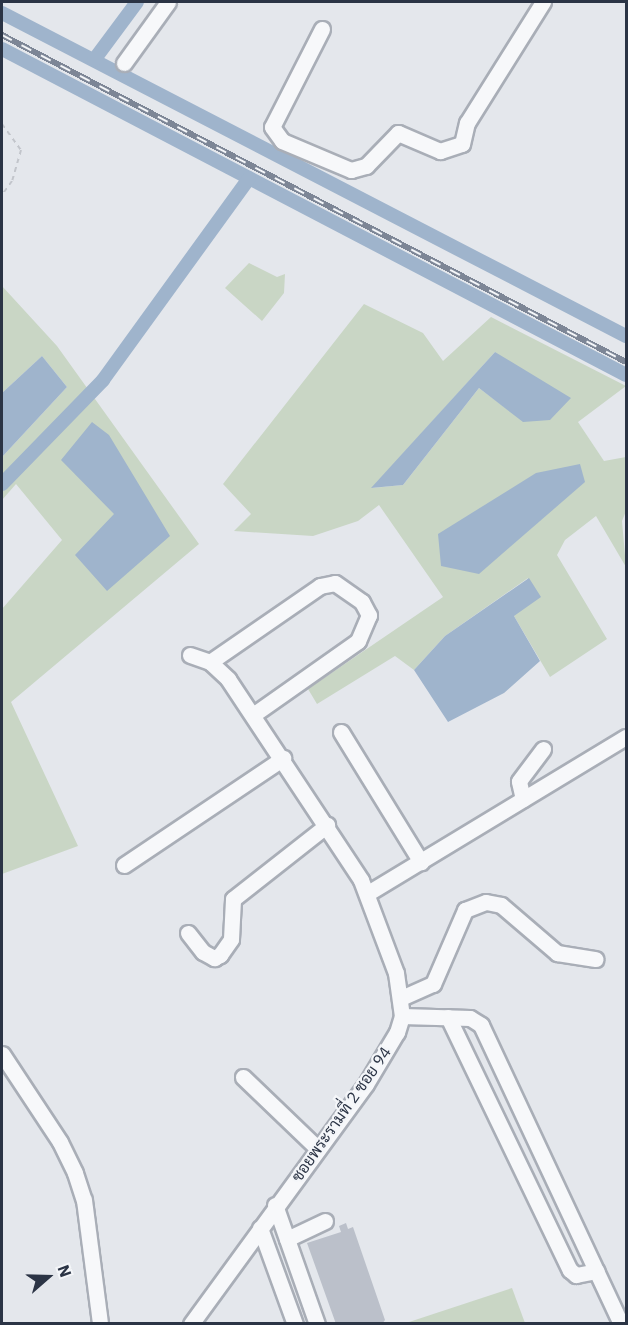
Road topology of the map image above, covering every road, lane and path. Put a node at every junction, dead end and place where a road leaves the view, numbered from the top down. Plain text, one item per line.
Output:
1 (168, 2) edge
2 (543, 2) edge
3 (322, 29) dead end
4 (124, 63) dead end
5 (2, 124) edge
6 (2, 195) edge
7 (190, 655) dead end
8 (210, 662) junction
9 (254, 714) junction
10 (341, 732) dead end
11 (627, 737) edge
12 (543, 749) dead end
13 (283, 758) junction
14 (523, 799) junction
15 (327, 825) junction
16 (421, 862) junction
17 (124, 866) dead end
18 (368, 893) junction
19 (188, 933) dead end
20 (596, 959) dead end
21 (401, 998) junction
22 (402, 1016) junction
23 (448, 1017) junction
24 (2, 1054) edge
25 (243, 1077) dead end
26 (523, 1106) junction
27 (499, 1115) junction
28 (318, 1149) junction
29 (563, 1198) junction
30 (275, 1205) junction
31 (542, 1205) junction
32 (325, 1221) dead end
33 (260, 1228) junction
34 (287, 1239) junction
35 (597, 1271) junction
36 (100, 1323) edge
37 (191, 1323) edge
38 (295, 1323) edge
39 (317, 1323) edge
40 (621, 1323) edge

1 - 4 street
2 - 3 street
5 - 6 path
7 - 8 street
8 - 9 street, ซอยพระรามที่ 2 ซอย 94
8 - 9 street
9 - 13 street, ซอยพระรามที่ 2 ซอย 94
10 - 16 street
11 - 14 street
12 - 14 street
13 - 15 street, ซอยพระรามที่ 2 ซอย 94
13 - 17 street
14 - 16 street
15 - 18 street, ซอยพระรามที่ 2 ซอย 94
15 - 19 street
16 - 18 street
18 - 21 street, ซอยพระรามที่ 2 ซอย 94
20 - 21 street
21 - 22 street, ซอยพระรามที่ 2 ซอย 94
22 - 23 street
22 - 28 street, ซอยพระรามที่ 2 ซอย 94
23 - 26 street
23 - 27 street
24 - 36 street
25 - 28 street
26 - 27 street
26 - 29 street
27 - 31 street
28 - 30 street, ซอยพระรามที่ 2 ซอย 94
29 - 31 street
29 - 35 street
30 - 33 street, ซอยพระรามที่ 2 ซอย 94
30 - 34 street
31 - 35 street
32 - 34 street
33 - 37 street, ซอยพระรามที่ 2 ซอย 94
33 - 38 street
34 - 39 street
35 - 40 street

